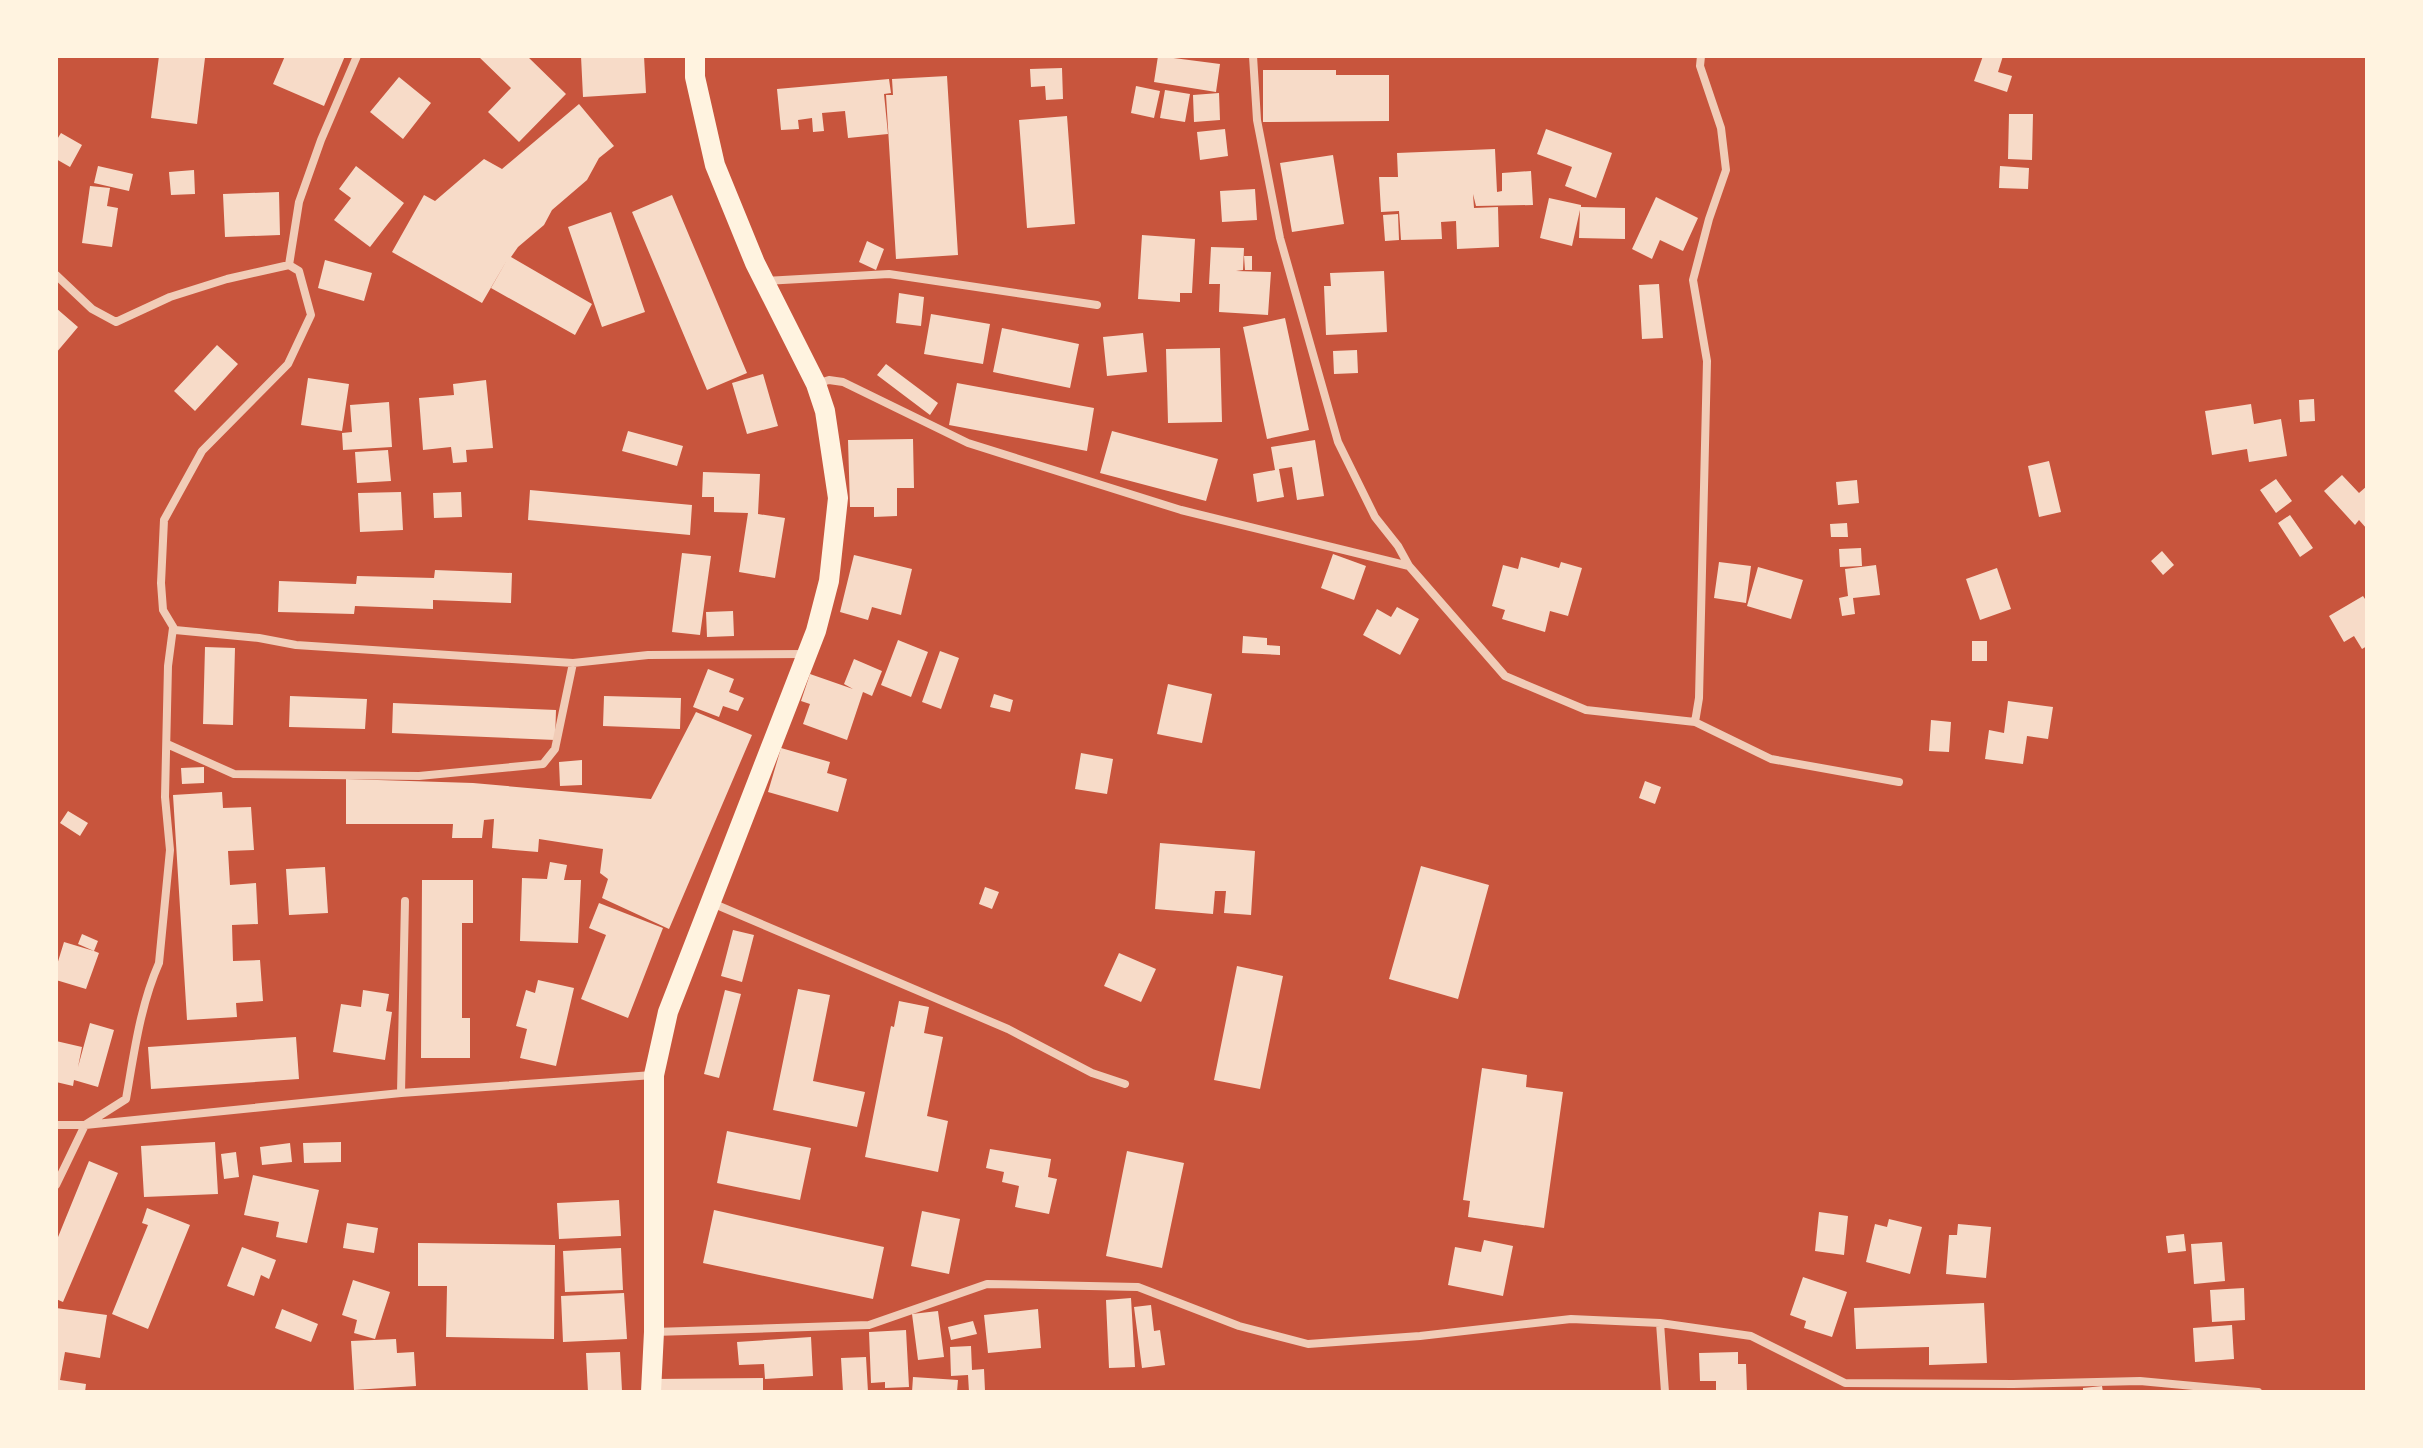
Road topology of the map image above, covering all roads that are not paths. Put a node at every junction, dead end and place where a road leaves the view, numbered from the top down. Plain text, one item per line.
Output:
1 (357, 56) edge
2 (695, 56) edge
3 (1253, 56) edge
4 (1701, 56) edge
5 (289, 265) junction
6 (56, 275) edge
7 (764, 281) junction
8 (1097, 305) dead end
9 (816, 384) junction
10 (1409, 566) junction
11 (173, 627) junction
12 (808, 654) junction
13 (573, 663) junction
14 (1695, 722) junction
15 (167, 744) junction
16 (1899, 782) dead end
17 (405, 901) dead end
18 (711, 903) junction
19 (654, 1075) junction
20 (1125, 1084) dead end
21 (401, 1093) junction
22 (56, 1125) edge
23 (85, 1125) junction
24 (56, 1185) edge
25 (1660, 1323) junction
26 (654, 1332) junction
27 (651, 1392) edge
28 (1665, 1392) edge
29 (2258, 1392) edge

1 - 5 street
2 - 7 main road
3 - 10 street
4 - 14 street
5 - 6 street
5 - 11 street
7 - 8 street
7 - 9 main road
9 - 10 street
9 - 12 main road
10 - 14 street
11 - 13 street
11 - 15 street
12 - 13 street
12 - 18 main road
13 - 15 street
14 - 16 street
15 - 23 street
17 - 21 street
18 - 19 main road
18 - 20 street
19 - 21 street
19 - 26 main road
21 - 23 street
22 - 23 street
23 - 24 street
25 - 26 street
25 - 28 street
25 - 29 street
26 - 27 main road

